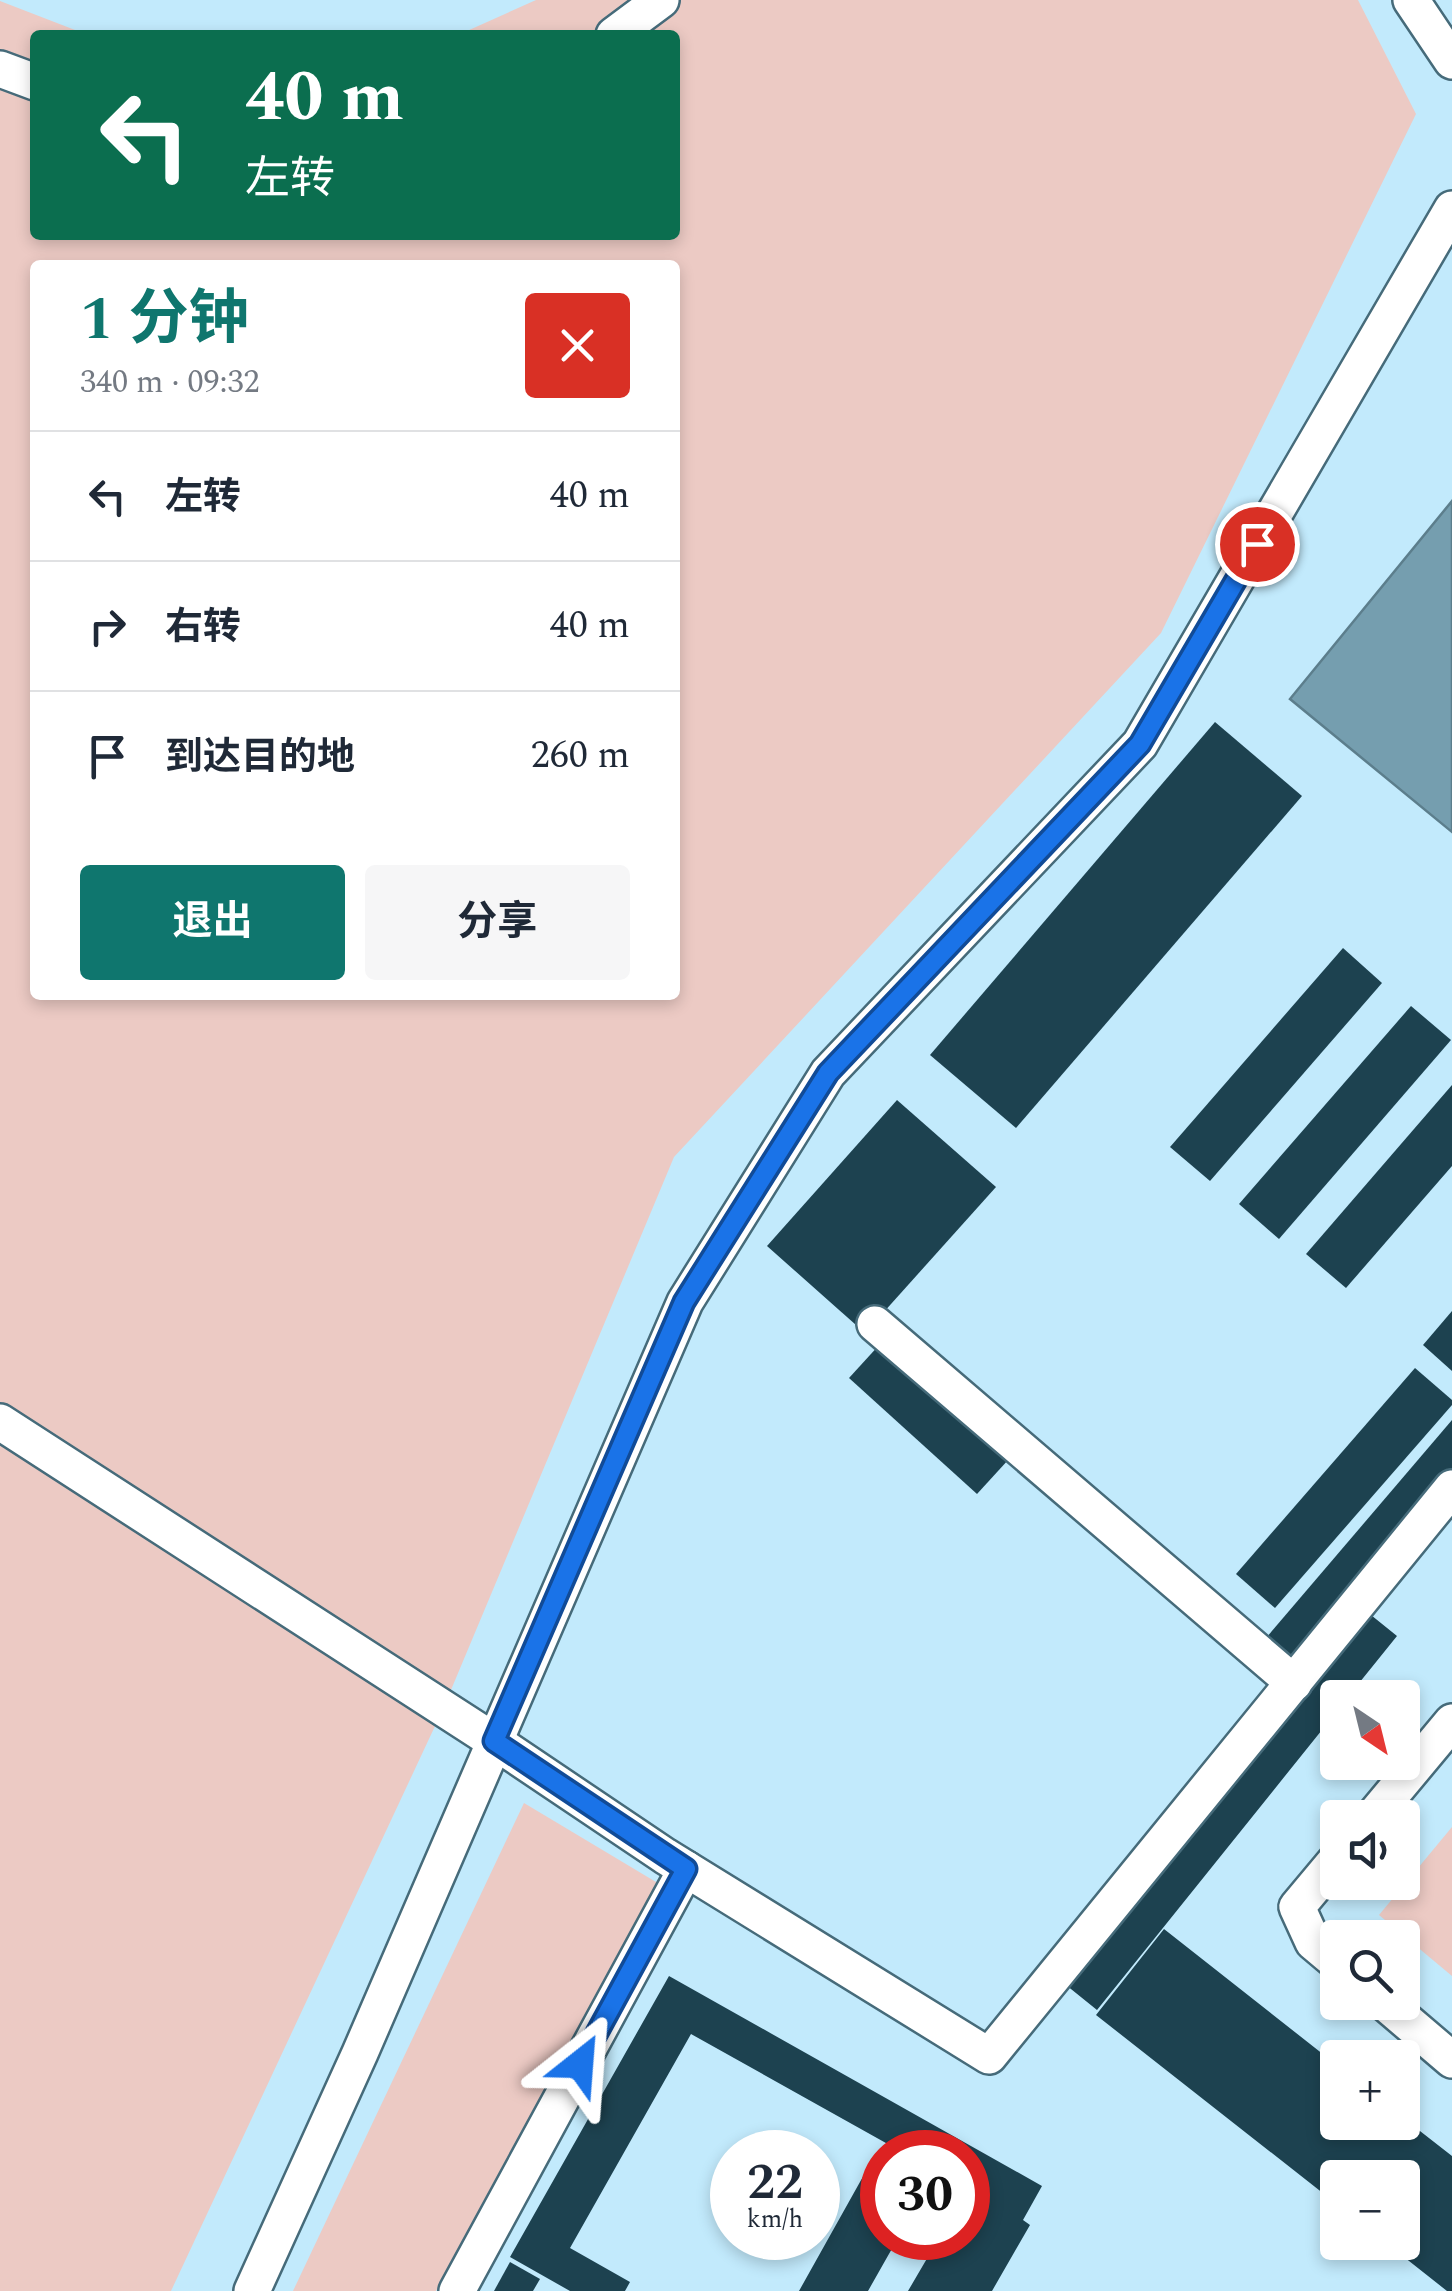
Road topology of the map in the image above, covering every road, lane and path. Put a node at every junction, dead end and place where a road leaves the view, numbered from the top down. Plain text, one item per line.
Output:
1 (661, 0) edge
2 (1412, 0) edge
3 (621, 30) edge
4 (1452, 61) edge
5 (0, 69) edge
6 (30, 80) edge
7 (1452, 210) edge
8 (875, 1324) dead end
9 (0, 1422) edge
10 (1452, 1488) edge
11 (1294, 1682) junction
12 (1452, 1722) edge
13 (494, 1741) junction
14 (1387, 1800) edge
15 (686, 1869) junction
16 (1320, 1880) edge
17 (1320, 1948) edge
18 (1405, 2020) edge
19 (1452, 2060) edge
20 (252, 2291) edge
21 (458, 2291) edge

1 - 3 street
2 - 4 street
5 - 6 street
7 - 13 street
8 - 11 street
9 - 13 street
10 - 11 street
11 - 15 street
12 - 14 street
13 - 15 street
13 - 20 street
15 - 21 street
16 - 17 street
18 - 19 street

